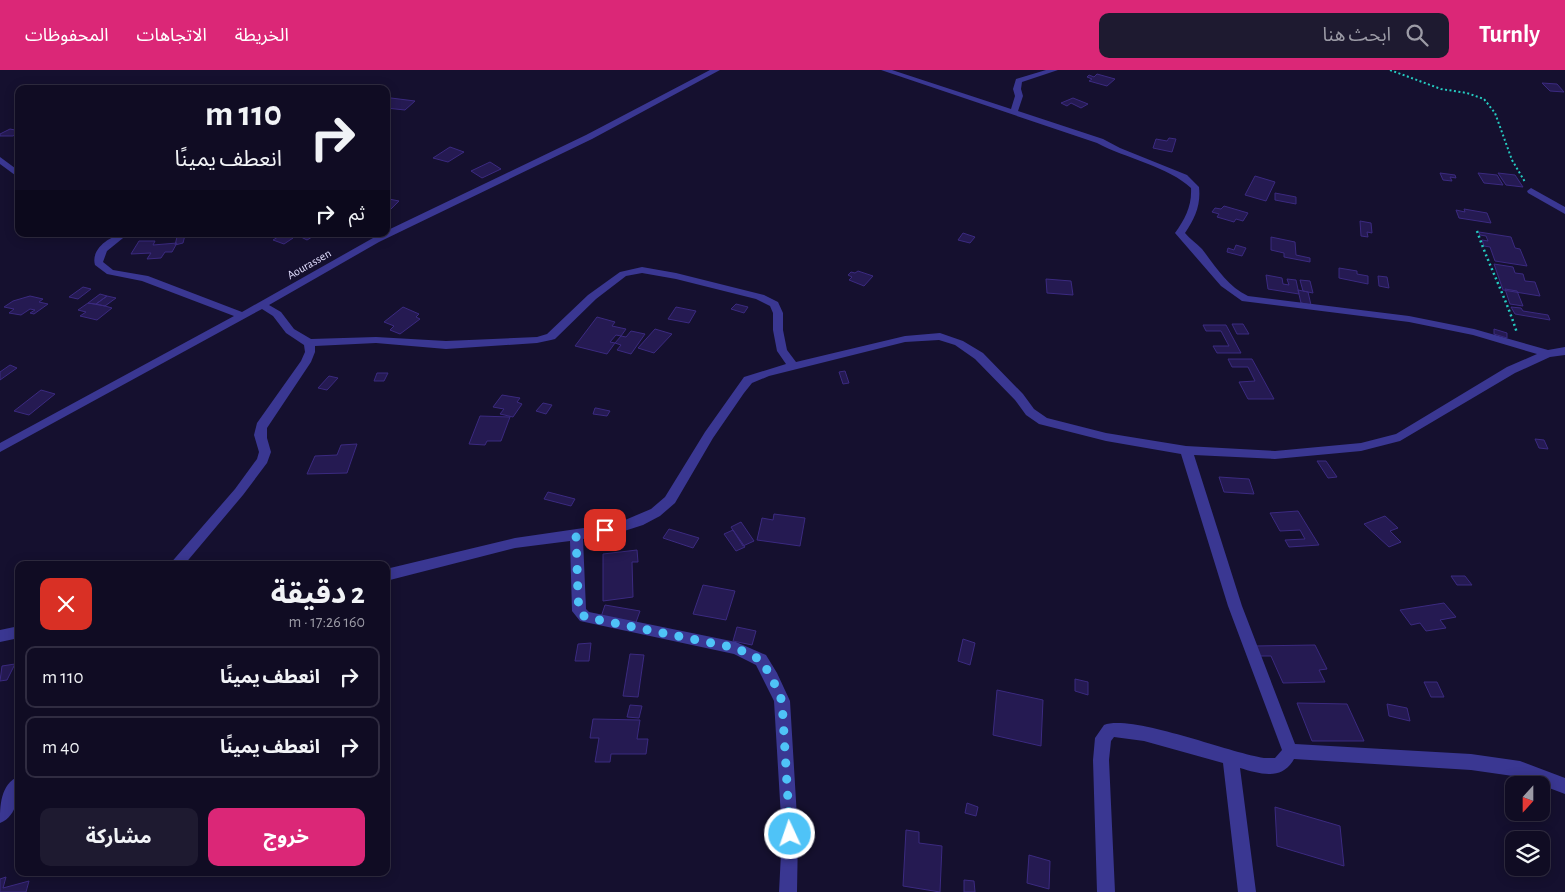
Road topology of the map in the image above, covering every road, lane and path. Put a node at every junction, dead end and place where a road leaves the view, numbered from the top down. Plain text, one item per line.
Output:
1 (716, 70) edge
2 (885, 70) edge
3 (1054, 70) edge
4 (1390, 70) edge
5 (1014, 112) junction
6 (0, 160) edge
7 (15, 172) edge
8 (1530, 191) joint
9 (1565, 211) edge
10 (1477, 231) dead end
11 (390, 233) edge
12 (119, 237) edge
13 (382, 237) edge
14 (262, 305) junction
15 (243, 316) junction
16 (309, 343) junction
17 (1521, 346) junction
18 (1565, 351) edge
19 (1548, 354) junction
20 (793, 366) junction
21 (0, 448) edge
22 (1186, 450) junction
23 (576, 534) junction
24 (179, 561) edge
25 (390, 574) edge
26 (15, 633) edge
27 (0, 636) edge
28 (1290, 751) junction
29 (1230, 756) junction
30 (1564, 786) dead end
31 (15, 791) edge
32 (0, 815) edge
33 (788, 892) edge
34 (1106, 892) edge
35 (1248, 892) edge

1 - 11 street, Aourassen
2 - 5 street
3 - 5 street
4 - 8 path
5 - 17 street
6 - 7 street
8 - 9 street
10 - 17 path
12 - 15 street
13 - 14 street, Aourassen
14 - 15 street, Aourassen
14 - 16 street
15 - 21 street, Aourassen
16 - 20 street
16 - 24 street
17 - 19 street
18 - 19 street
19 - 22 street
20 - 22 street
20 - 23 street
22 - 28 street
23 - 25 street
23 - 33 street
26 - 27 street
28 - 29 street
28 - 30 street
29 - 34 street
29 - 35 street
31 - 32 street

